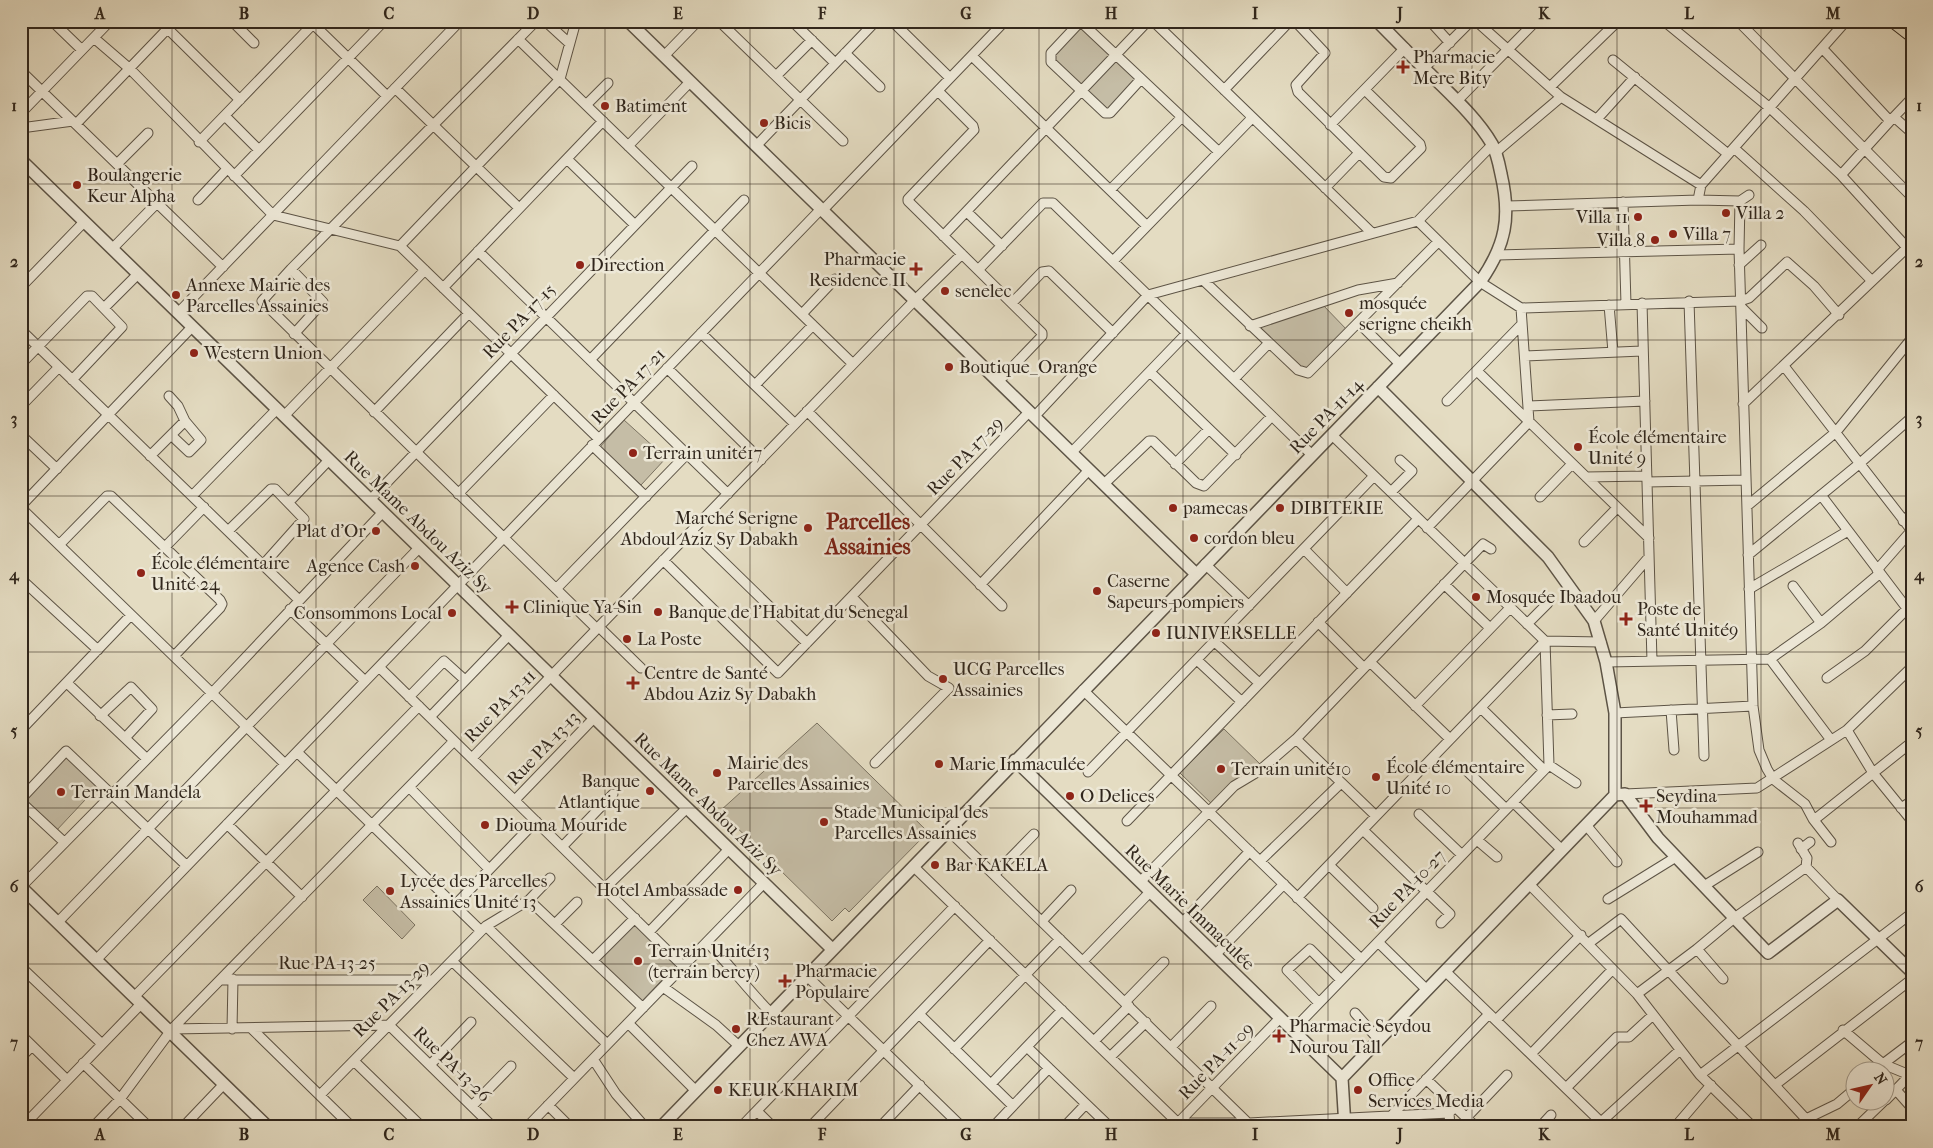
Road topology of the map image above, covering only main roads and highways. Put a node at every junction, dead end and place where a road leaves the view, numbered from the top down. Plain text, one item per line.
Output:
1 (1894, 21) edge
2 (1912, 35) edge

1 - 2 main road

